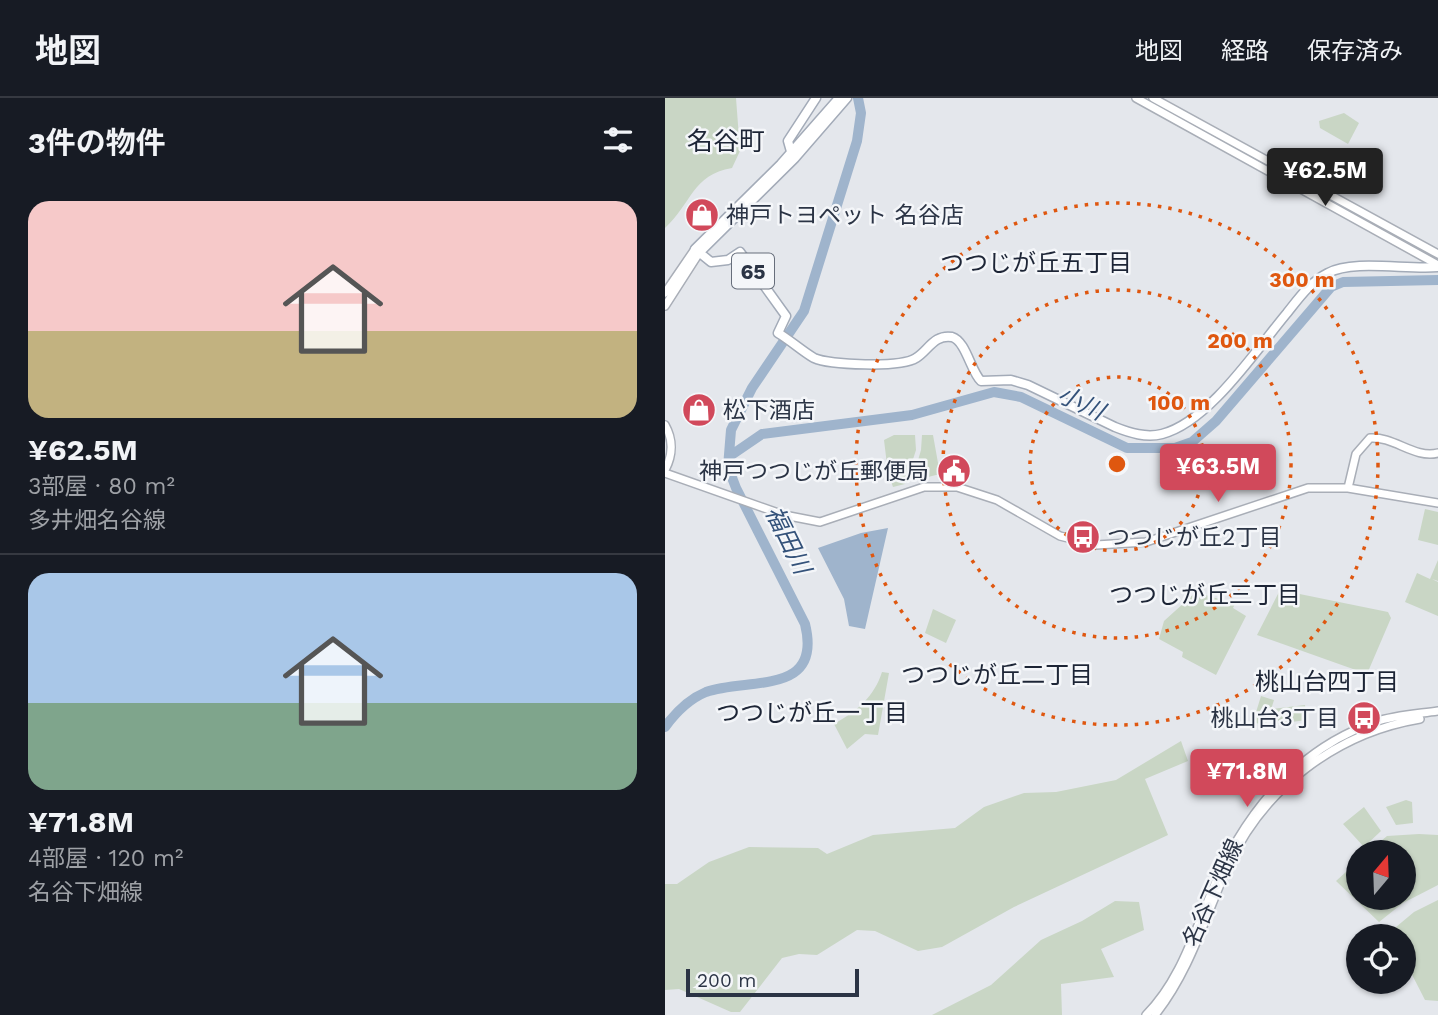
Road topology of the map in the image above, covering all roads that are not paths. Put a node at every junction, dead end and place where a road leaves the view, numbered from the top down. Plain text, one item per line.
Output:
1 (816, 98) edge
2 (839, 98) edge
3 (847, 98) edge
4 (1135, 98) edge
5 (1151, 102) edge
6 (793, 156) junction
7 (697, 251) junction
8 (1438, 254) edge
9 (1438, 266) edge
10 (665, 293) edge
11 (665, 306) edge
12 (665, 425) edge
13 (1438, 453) edge
14 (665, 471) edge
15 (1348, 488) junction
16 (1438, 503) edge
17 (1438, 714) edge
18 (1146, 1015) edge
19 (1154, 1015) edge

1 - 6 main road, 65
2 - 6 main road, 65
3 - 6 main road, 65
4 - 5 street
5 - 8 street
5 - 9 street
6 - 7 main road, 65
7 - 9 main road, 65
7 - 10 street
7 - 11 street
12 - 14 street
13 - 15 street
14 - 15 street
15 - 16 street
17 - 18 street, 名谷下畑線
17 - 19 street, 名谷下畑線

